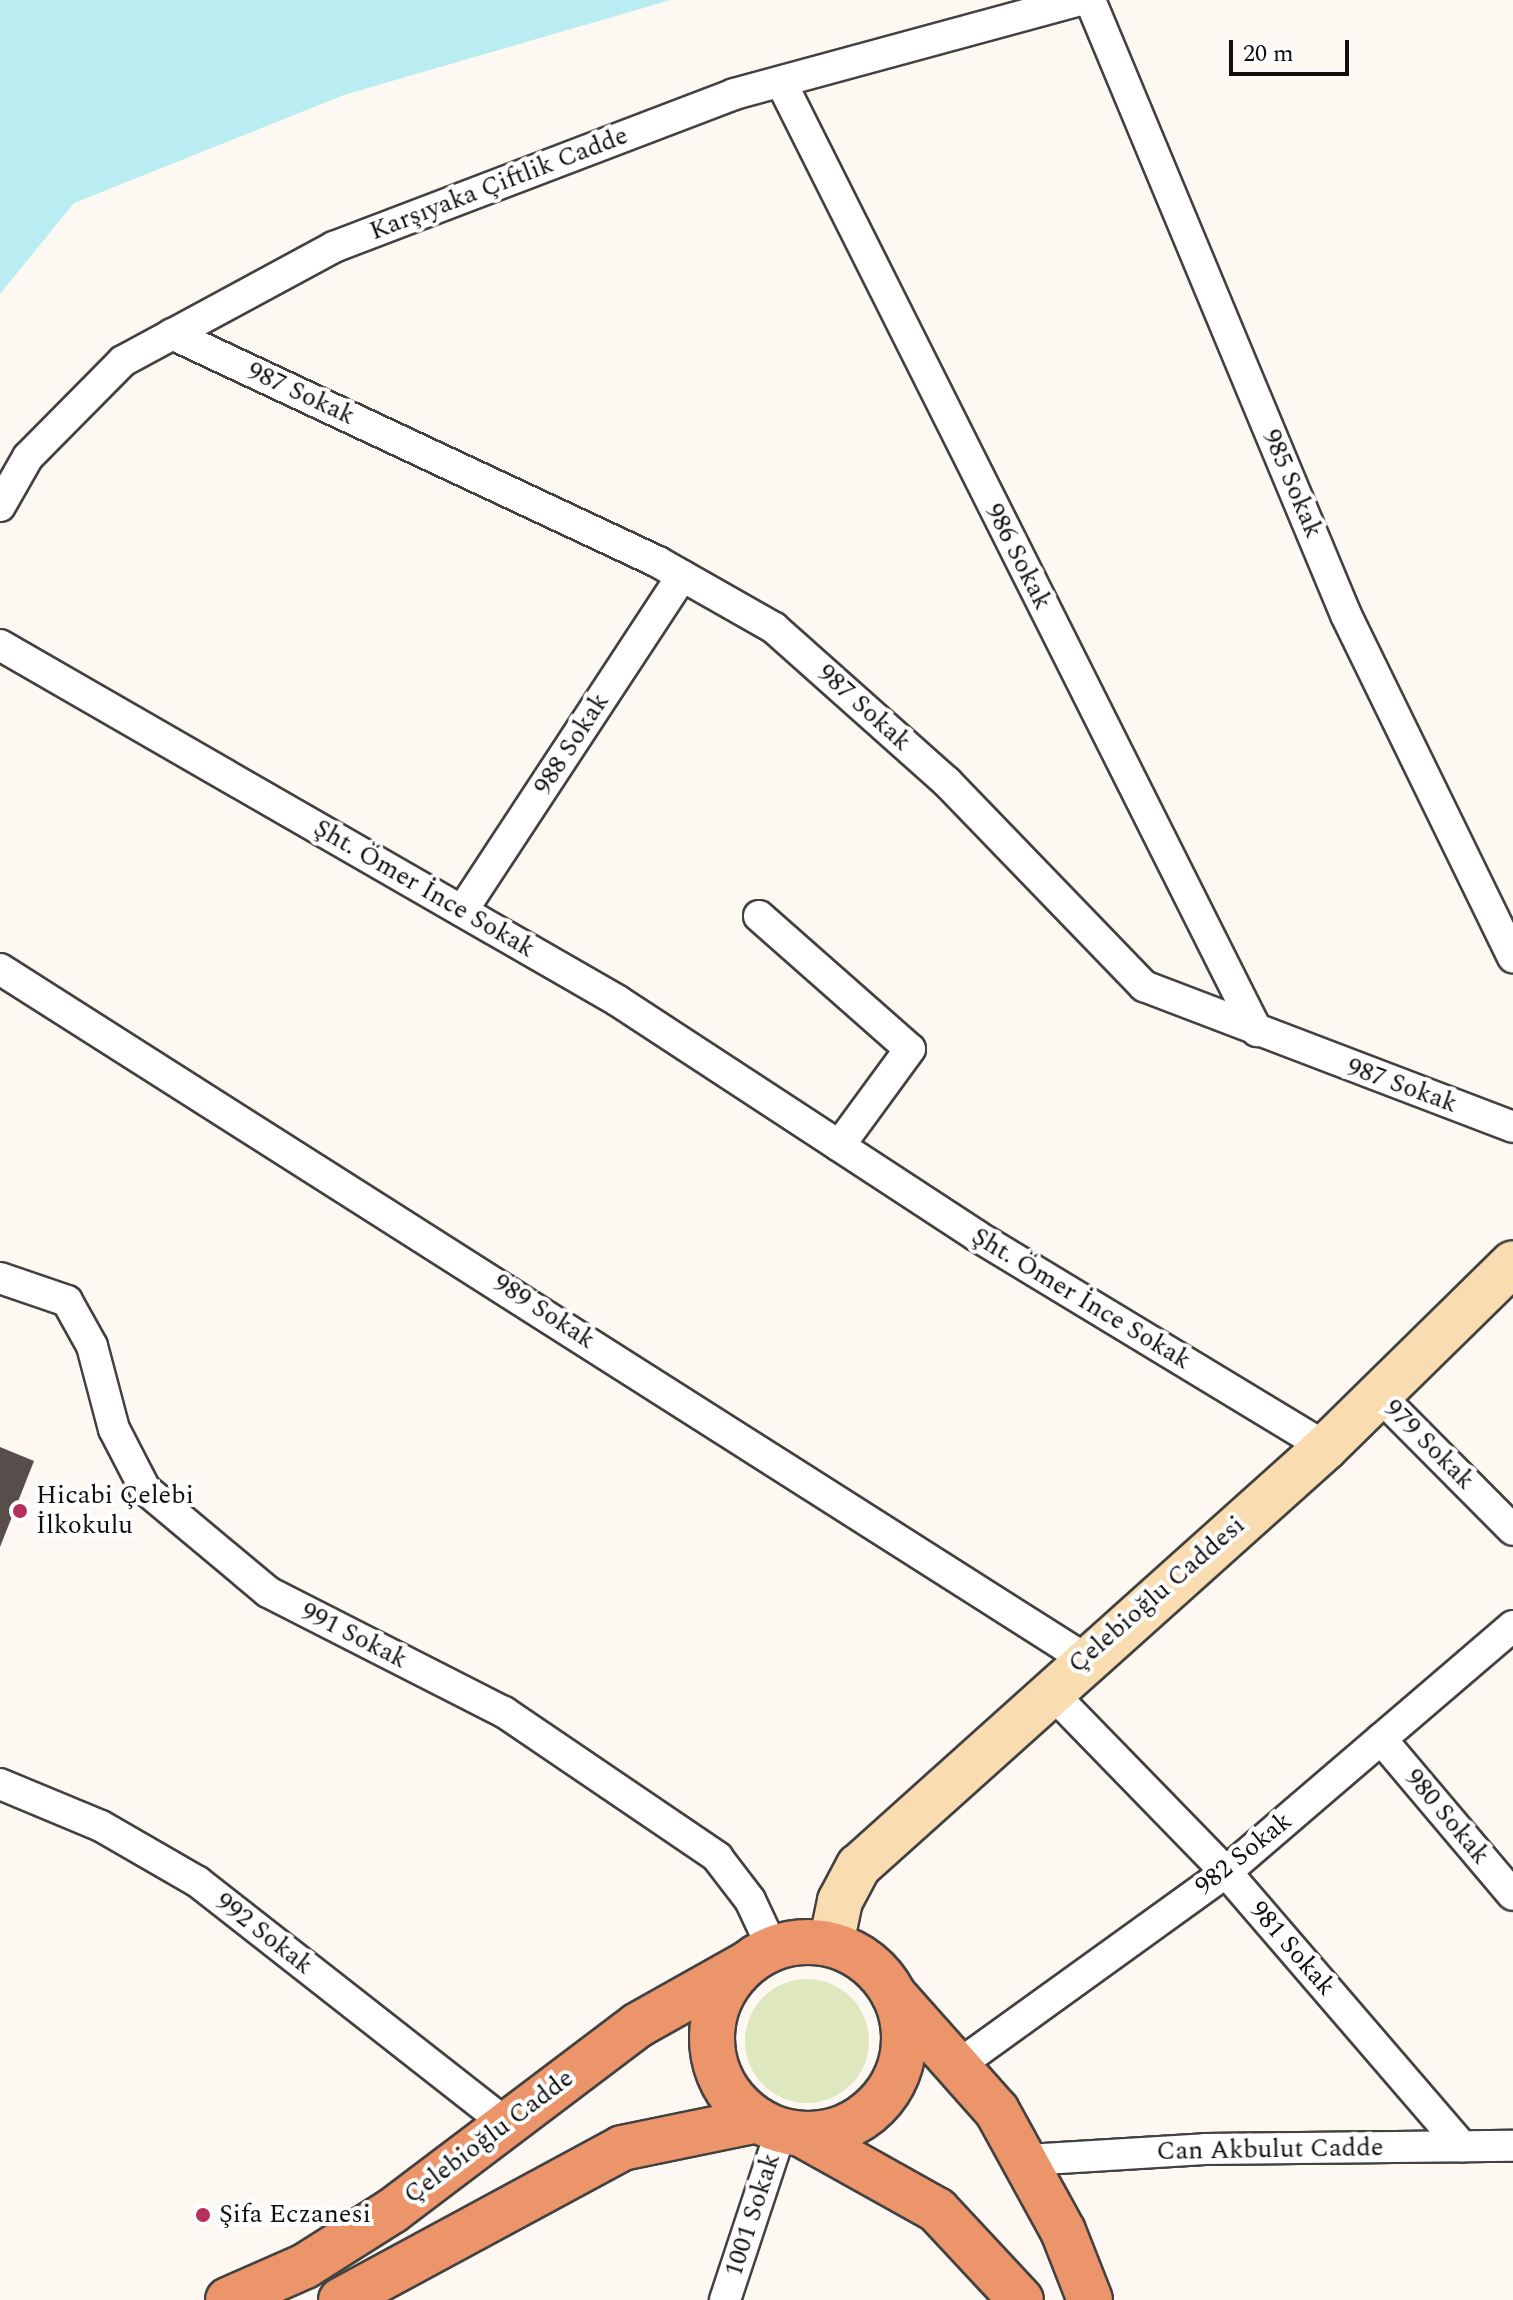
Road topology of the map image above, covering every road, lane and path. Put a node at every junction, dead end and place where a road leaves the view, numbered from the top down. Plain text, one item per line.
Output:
1 (1079, 0) edge
2 (1090, 0) edge
3 (781, 82) junction
4 (172, 334) junction
5 (0, 506) edge
6 (682, 576) junction
7 (0, 645) edge
8 (462, 911) junction
9 (759, 916) dead end
10 (1513, 958) edge
11 (0, 969) edge
12 (1257, 1031) junction
13 (1513, 1127) edge
14 (839, 1146) junction
15 (1513, 1263) edge
16 (0, 1278) edge
17 (1379, 1395) junction
18 (1326, 1447) junction
19 (1513, 1530) edge
20 (1513, 1626) edge
21 (1085, 1659) junction
22 (1048, 1689) junction
23 (1381, 1739) junction
24 (0, 1784) edge
25 (1226, 1872) junction
26 (1513, 1895) edge
27 (831, 1944) junction
28 (759, 1957) junction
29 (894, 1995) junction
30 (960, 2064) junction
31 (505, 2123) junction
32 (780, 2128) junction
33 (1462, 2146) junction
34 (1513, 2146) edge
35 (1027, 2160) junction
36 (228, 2300) edge
37 (341, 2300) edge
38 (725, 2300) edge
39 (1021, 2300) edge
40 (1090, 2300) edge

1 - 3 street, Karşıyaka Çiftlik Cadde
2 - 10 street, 985 Sokak
3 - 4 street, Karşıyaka Çiftlik Cadde
3 - 12 street, 986 Sokak
4 - 5 street, Karşıyaka Çiftlik Cadde
4 - 6 street, 987 Sokak
6 - 8 street, 988 Sokak
6 - 12 street, 987 Sokak
7 - 8 street, Şht. Ömer İnce Sokak
8 - 14 street, Şht. Ömer İnce Sokak
9 - 14 street
11 - 21 street, 989 Sokak
12 - 13 street, 987 Sokak
14 - 18 street, Şht. Ömer İnce Sokak
15 - 17 main road, Çelebioğlu Caddesi
16 - 28 street, 991 Sokak
17 - 18 main road, Çelebioğlu Caddesi
17 - 19 street, 979 Sokak
18 - 21 main road, Çelebioğlu Caddesi
20 - 23 street, 982 Sokak
21 - 22 main road, Çelebioğlu Caddesi
22 - 25 street, 981 Sokak
22 - 27 main road, Çelebioğlu Caddesi
23 - 25 street, 982 Sokak
23 - 26 street, 980 Sokak
24 - 31 street, 992 Sokak
25 - 30 street, 982 Sokak
25 - 33 street, 981 Sokak
27 - 28 highway
27 - 29 highway
28 - 31 highway, Çelebioğlu Cadde
28 - 32 highway
29 - 30 highway
29 - 32 highway
30 - 35 highway
31 - 36 highway, Çelebioğlu Cadde
32 - 37 highway
32 - 38 street, 1001 Sokak
32 - 39 highway
33 - 34 street, Can Akbulut Cadde
33 - 35 street, Can Akbulut Cadde
35 - 40 highway

